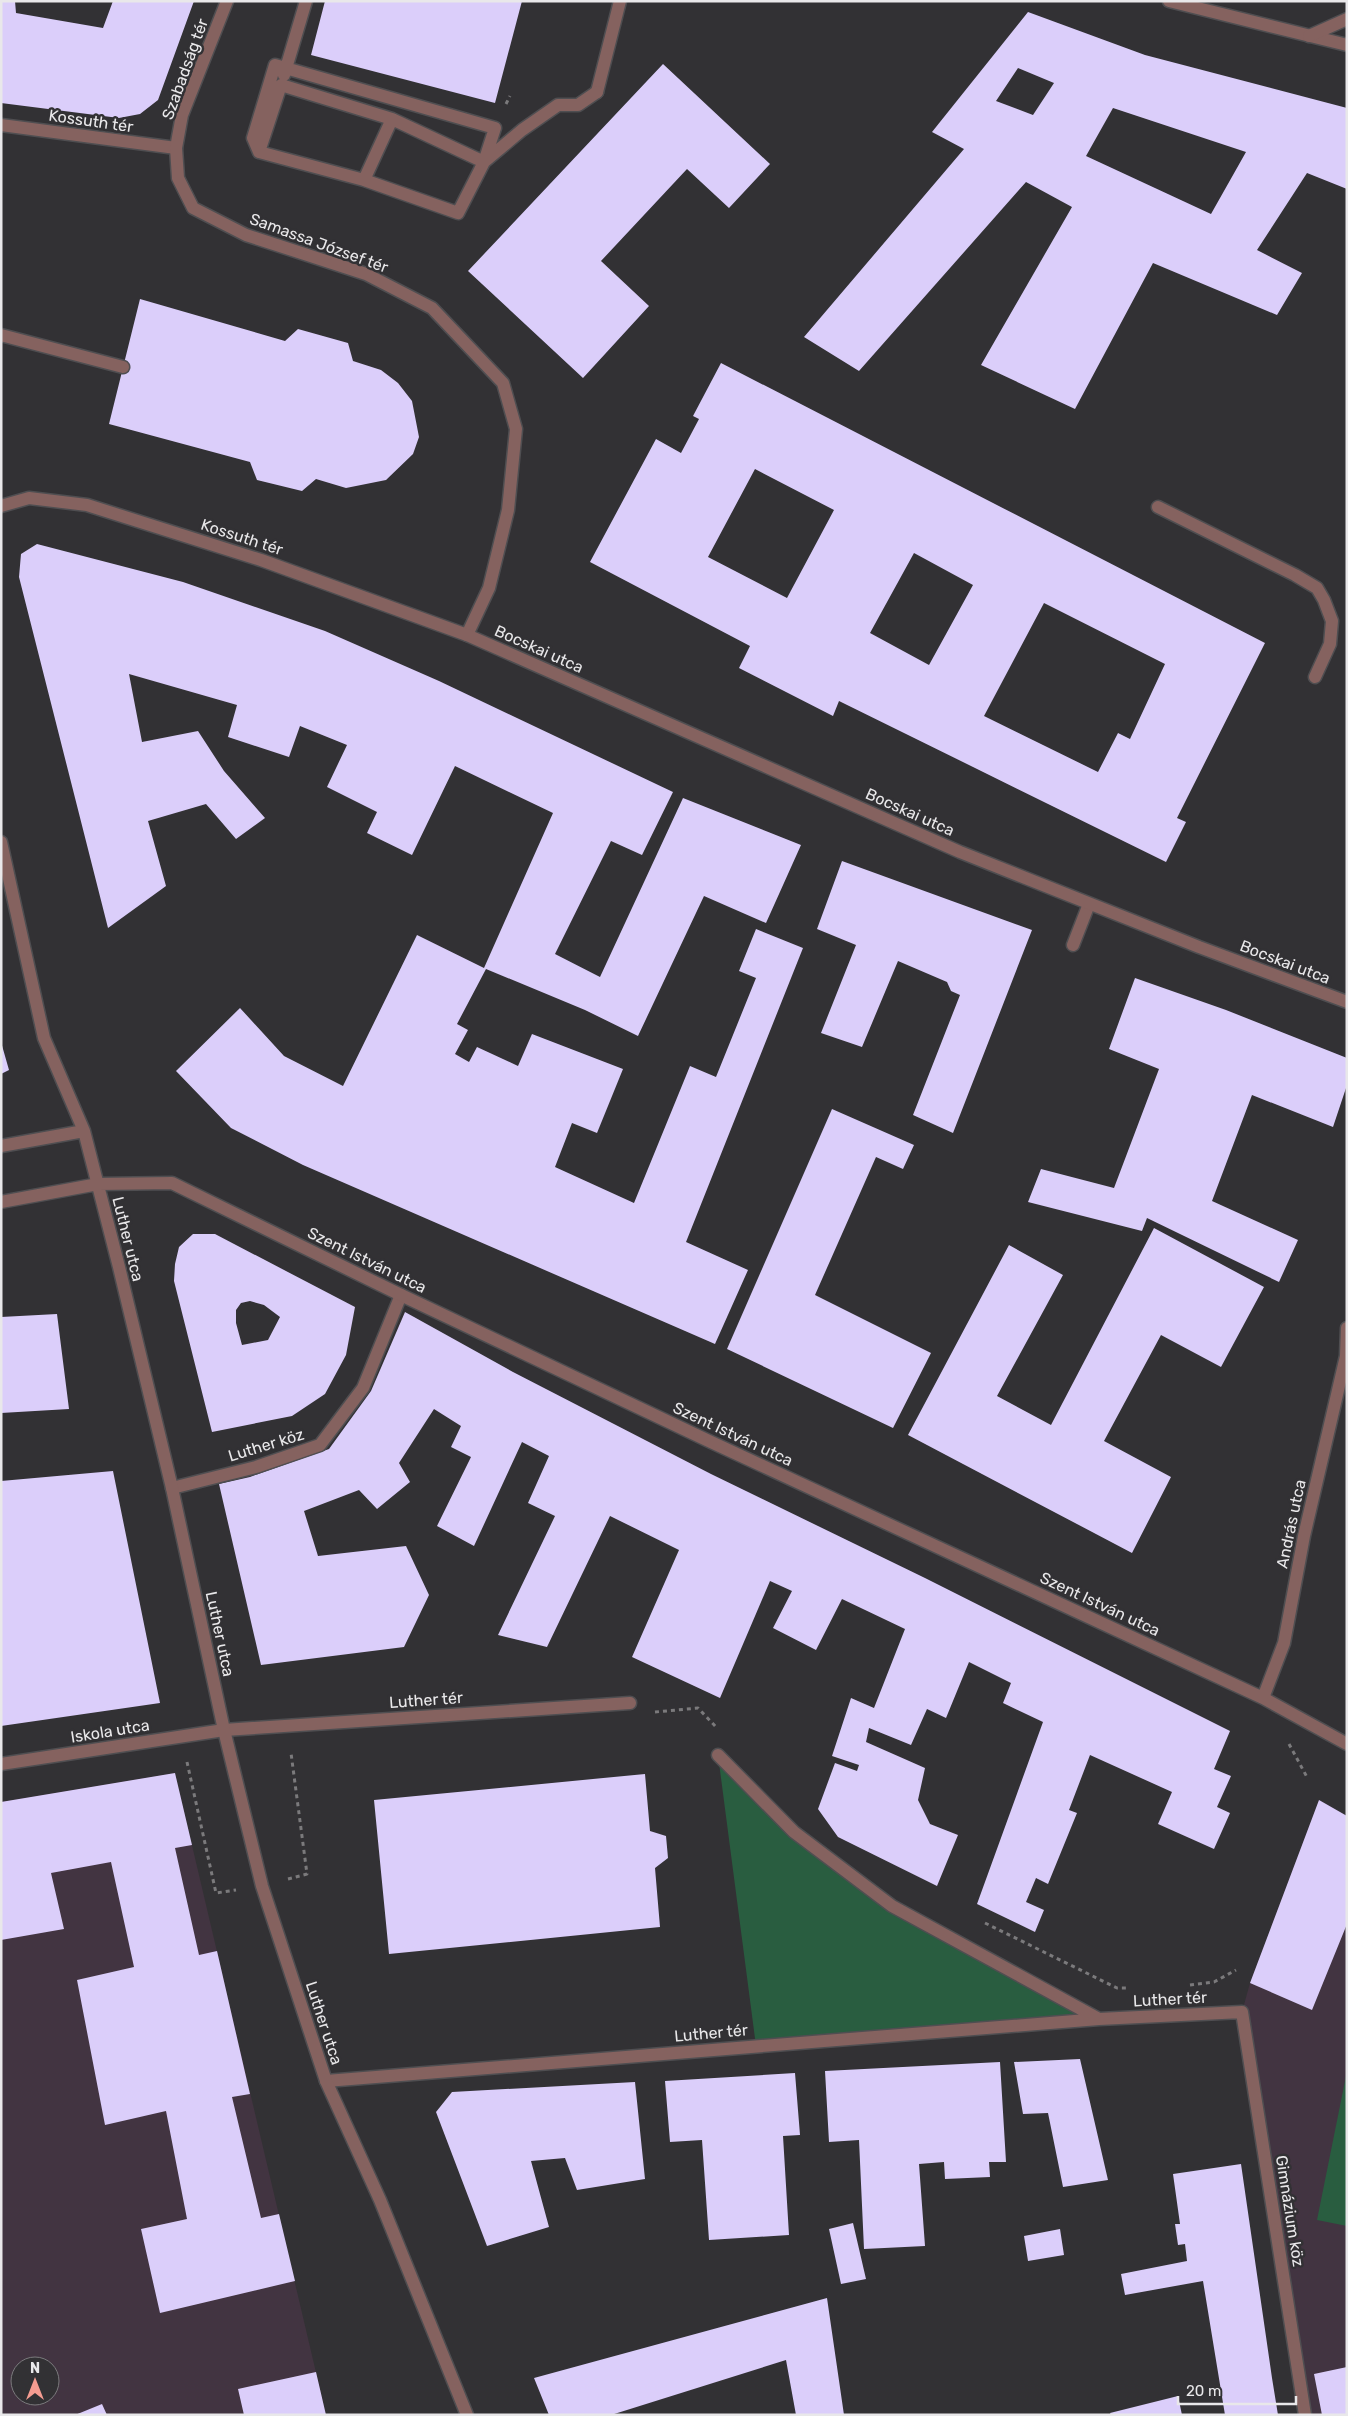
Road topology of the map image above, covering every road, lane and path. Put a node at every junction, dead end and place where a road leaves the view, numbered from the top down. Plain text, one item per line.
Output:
1 (227, 1) edge
2 (306, 1) edge
3 (620, 1) edge
4 (1169, 1) edge
5 (1347, 19) edge
6 (1309, 36) junction
7 (1347, 44) edge
8 (286, 68) junction
9 (281, 85) junction
10 (392, 119) junction
11 (1, 125) edge
12 (176, 148) junction
13 (259, 152) junction
14 (484, 162) junction
15 (364, 180) junction
16 (1, 335) edge
17 (123, 367) dead end
18 (1, 506) edge
19 (1158, 507) dead end
20 (466, 634) junction
21 (1315, 677) dead end
22 (1, 842) edge
23 (1089, 904) junction
24 (1073, 944) dead end
25 (1347, 1002) edge
26 (84, 1131) junction
27 (1, 1146) edge
28 (98, 1184) junction
29 (1, 1202) edge
30 (401, 1295) junction
31 (1347, 1328) edge
32 (1346, 1356) edge
33 (172, 1488) junction
34 (1263, 1698) junction
35 (630, 1703) dead end
36 (650, 1712) dead end
37 (718, 1729) dead end
38 (224, 1730) junction
39 (1347, 1744) edge
40 (290, 1748) dead end
41 (718, 1755) dead end
42 (186, 1756) dead end
43 (1, 1764) edge
44 (262, 1886) junction
45 (978, 1920) dead end
46 (1236, 1970) dead end
47 (1188, 1985) dead end
48 (1135, 1988) dead end
49 (1242, 2012) joint
50 (1099, 2019) junction
51 (326, 2081) junction
52 (467, 2415) edge
53 (1305, 2415) edge

1 - 12 street, Szabadság tér
2 - 8 street
3 - 14 street
4 - 6 street
5 - 6 street
6 - 7 street
8 - 9 street
8 - 13 street
8 - 14 street
9 - 10 street
9 - 13 street
10 - 14 street
10 - 15 street
11 - 12 street, Kossuth tér
12 - 20 street, Samassa József tér
13 - 15 street
14 - 15 street
16 - 17 street
18 - 20 street, Kossuth tér
19 - 21 street
20 - 23 street, Bocskai utca
22 - 26 street, Luther utca
23 - 24 street
23 - 25 street, Bocskai utca
26 - 27 street
26 - 28 street, Luther utca
28 - 29 street, Szent István utca
28 - 30 street, Szent István utca
28 - 33 street, Luther utca
30 - 33 street, Luther köz
30 - 34 street, Szent István utca
31 - 32 street, András utca
32 - 34 street, András utca
33 - 38 street, Luther utca
34 - 39 street, Szent István utca
35 - 38 street, Luther tér
36 - 37 path
38 - 43 street, Iskola utca
38 - 44 street, Luther utca
40 - 44 path
41 - 50 street
42 - 44 path
44 - 51 street, Luther utca
45 - 48 path
46 - 47 path
49 - 50 street, Luther tér
49 - 53 street, Gimnázium köz
50 - 51 street, Luther tér
51 - 52 street, Luther utca

